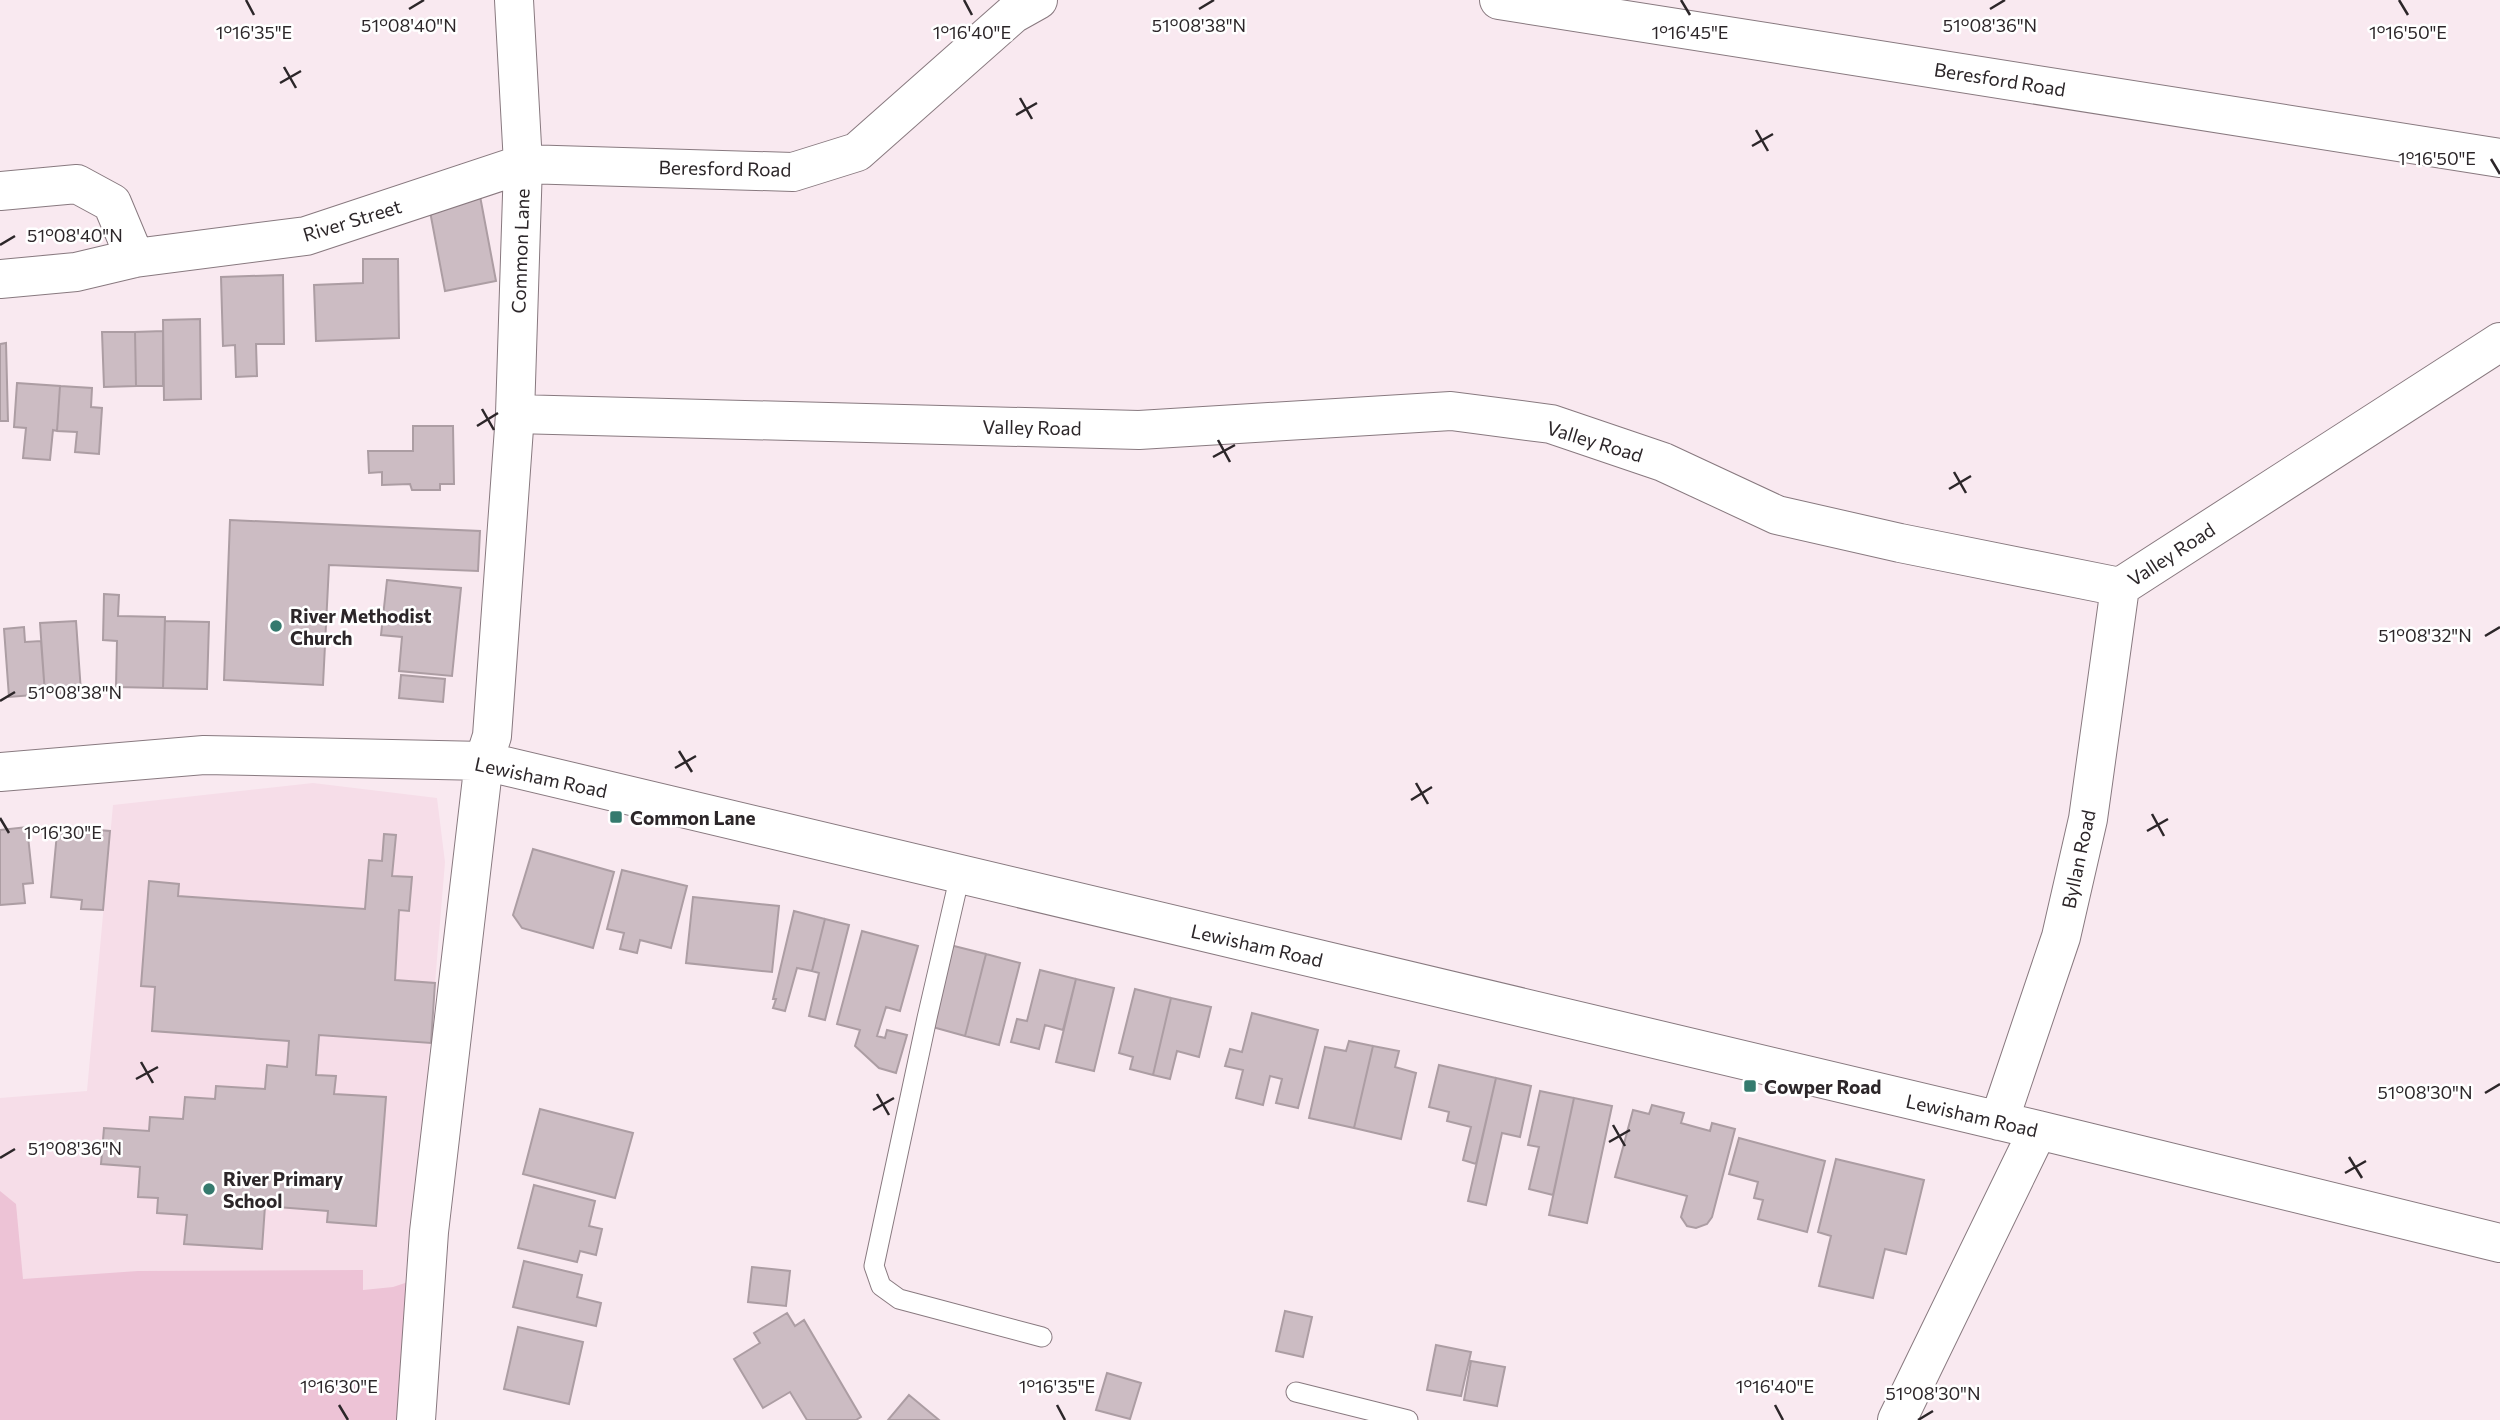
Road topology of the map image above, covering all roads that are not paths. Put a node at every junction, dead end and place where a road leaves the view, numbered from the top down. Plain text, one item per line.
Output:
1 (514, 0) edge
2 (1038, 0) edge
3 (1499, 0) edge
4 (2500, 158) edge
5 (523, 164) junction
6 (0, 191) edge
7 (135, 258) junction
8 (0, 279) edge
9 (2500, 342) edge
10 (515, 414) junction
11 (2120, 587) junction
12 (484, 761) junction
13 (0, 772) edge
14 (961, 875) junction
15 (1999, 1121) junction
16 (2038, 1130) junction
17 (2500, 1243) edge
18 (1042, 1337) dead end
19 (1296, 1392) dead end
20 (416, 1420) edge
21 (1408, 1420) edge
22 (1897, 1420) edge

1 - 5 street, Common Lane
2 - 5 street, Beresford Road
3 - 4 street, Beresford Road
5 - 7 street, River Street
5 - 10 street, Common Lane
6 - 7 street
7 - 8 street, River Street
9 - 11 street, Valley Road
10 - 11 street, Valley Road
10 - 12 street, Common Lane
11 - 15 street, Byllan Road
12 - 13 street, Lewisham Road
12 - 14 street, Lewisham Road
12 - 20 street, Common Lane
14 - 15 street, Lewisham Road
14 - 18 lane
15 - 16 street, Lewisham Road
16 - 17 street, Lewisham Road
16 - 22 street
19 - 21 lane

